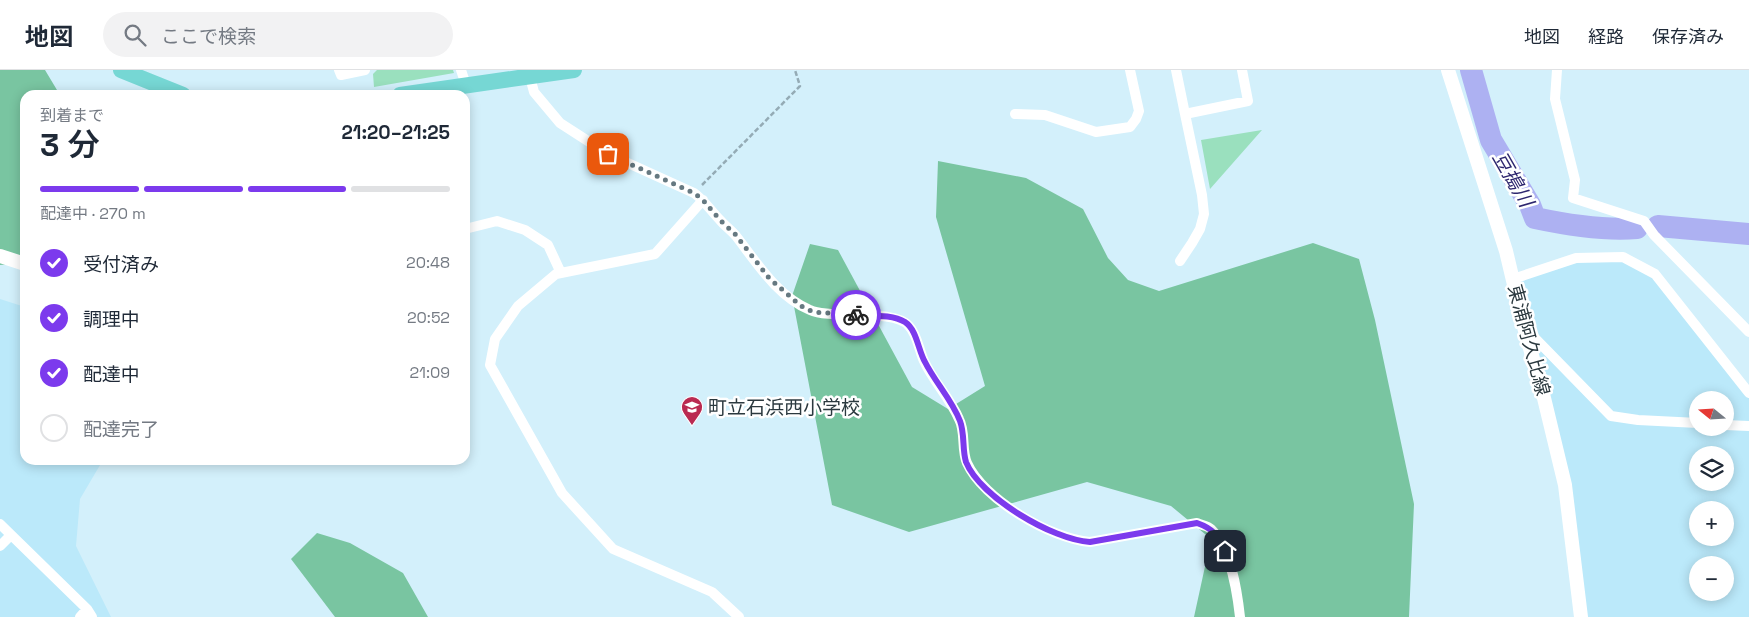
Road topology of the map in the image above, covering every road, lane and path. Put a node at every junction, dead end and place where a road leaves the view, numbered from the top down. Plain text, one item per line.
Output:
1 (121, 70) edge
2 (339, 70) edge
3 (365, 70) edge
4 (574, 70) edge
5 (795, 70) edge
6 (1130, 70) edge
7 (1176, 70) edge
8 (1242, 70) edge
9 (1448, 70) edge
10 (1557, 70) edge
11 (530, 77) junction
12 (464, 78) edge
13 (171, 90) edge
14 (419, 90) edge
15 (1015, 114) dead end
16 (1185, 114) junction
17 (694, 193) junction
18 (703, 200) junction
19 (470, 228) edge
20 (0, 256) edge
21 (1180, 261) dead end
22 (20, 262) edge
23 (561, 273) junction
24 (1513, 279) junction
25 (1524, 327) junction
26 (1749, 332) edge
27 (1749, 393) edge
28 (1689, 423) edge
29 (1734, 425) edge
30 (1749, 426) edge
31 (0, 524) edge
32 (11, 535) junction
33 (0, 546) edge
34 (86, 614) edge
35 (739, 617) edge
36 (1240, 617) edge
37 (1581, 617) edge

1 - 13 main road
2 - 3 street
4 - 11 main road
5 - 17 path
6 - 15 street
7 - 16 street
8 - 16 street
9 - 24 main road, 東浦阿久比線
10 - 26 street
11 - 12 main road
11 - 17 street
12 - 14 main road
16 - 21 street
17 - 18 street
18 - 23 street
18 - 36 street
19 - 23 street
20 - 22 main road
23 - 35 street
24 - 25 main road, 東浦阿久比線
24 - 27 street
25 - 28 street
25 - 37 main road, 東浦阿久比線
29 - 30 street
31 - 32 street
32 - 33 street
32 - 34 street

